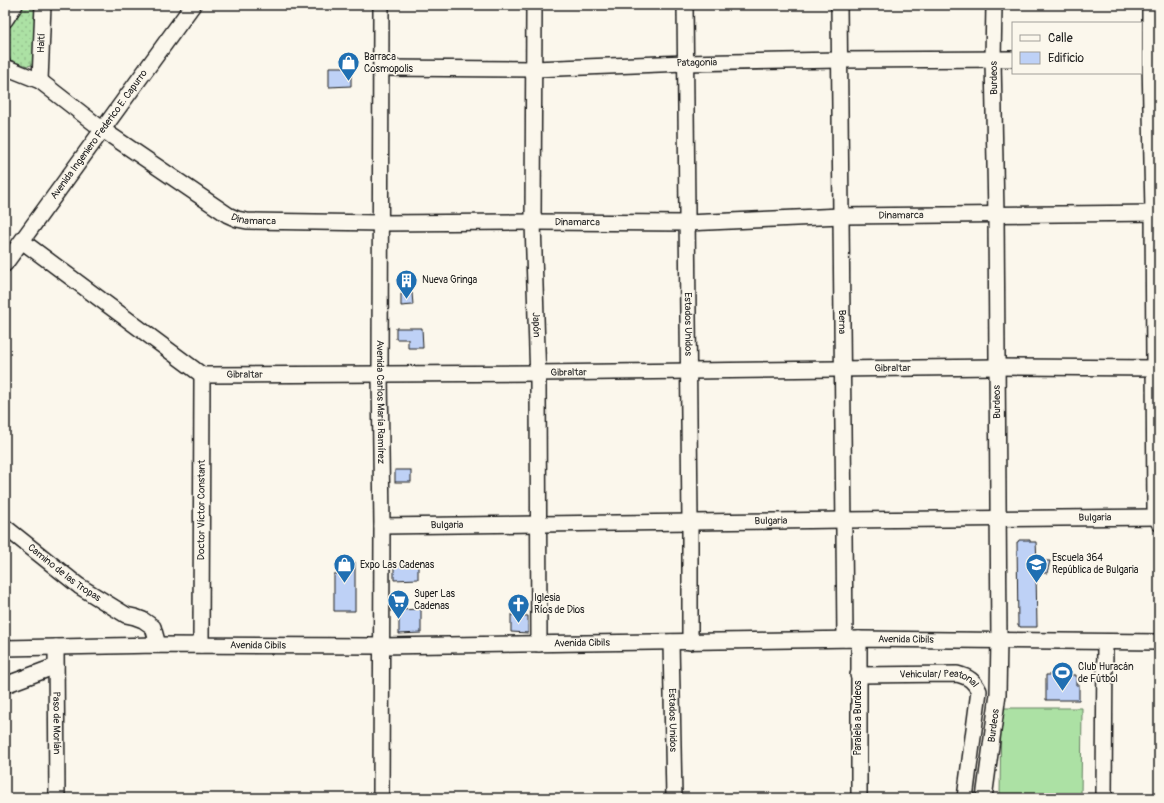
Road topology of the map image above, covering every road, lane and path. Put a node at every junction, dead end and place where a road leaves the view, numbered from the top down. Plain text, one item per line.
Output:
1 (15, 5) edge
2 (43, 5) edge
3 (193, 5) edge
4 (381, 5) edge
5 (534, 5) edge
6 (685, 5) edge
7 (839, 5) edge
8 (994, 5) edge
9 (1150, 5) edge
10 (5, 20) edge
11 (1150, 58) edge
12 (993, 59) junction
13 (1012, 59) edge
14 (840, 60) junction
15 (685, 63) junction
16 (5, 67) edge
17 (381, 68) junction
18 (534, 69) junction
19 (40, 81) junction
20 (103, 130) junction
21 (1156, 213) edge
22 (996, 215) junction
23 (841, 216) junction
24 (533, 222) junction
25 (381, 223) junction
26 (687, 223) junction
27 (22, 241) junction
28 (5, 264) edge
29 (996, 367) junction
30 (842, 368) junction
31 (1156, 368) edge
32 (688, 372) junction
33 (537, 373) junction
34 (202, 374) junction
35 (380, 374) junction
36 (998, 518) junction
37 (1158, 519) edge
38 (844, 520) junction
39 (690, 522) junction
40 (539, 524) junction
41 (382, 526) junction
42 (5, 527) edge
43 (852, 639) junction
44 (999, 640) junction
45 (671, 642) junction
46 (690, 642) junction
47 (1105, 642) junction
48 (1159, 642) edge
49 (539, 644) junction
50 (151, 645) junction
51 (201, 645) junction
52 (382, 646) junction
53 (56, 647) junction
54 (5, 648) edge
55 (56, 666) junction
56 (858, 675) junction
57 (5, 685) edge
58 (57, 798) edge
59 (381, 798) edge
60 (674, 798) edge
61 (859, 798) edge
62 (966, 798) edge
63 (984, 798) edge
64 (1104, 798) edge

1 - 10 street
2 - 19 street, Haití
3 - 20 street, Avenida Ingeniero Federico E. Capurro
4 - 17 street, Avenida Carlos María Ramírez
5 - 18 street, Japón
6 - 15 street, Estados Unidos
7 - 14 street, Berna
8 - 12 street, Burdeos
9 - 11 street
11 - 21 street
12 - 13 street, Patagonia
12 - 14 street, Patagonia
12 - 22 street, Burdeos
14 - 15 street, Patagonia
14 - 23 street, Berna
15 - 18 street, Patagonia
15 - 26 street, Estados Unidos
16 - 19 street, Dinamarca
17 - 18 street, Patagonia
17 - 25 street, Avenida Carlos María Ramírez
18 - 24 street, Japón
19 - 20 street, Dinamarca
20 - 25 street, Dinamarca
20 - 27 street, Avenida Ingeniero Federico E. Capurro
21 - 22 street, Dinamarca
21 - 31 street
22 - 23 street, Dinamarca
22 - 29 street, Burdeos
23 - 26 street, Dinamarca
23 - 30 street, Berna
24 - 25 street, Dinamarca
24 - 26 street, Dinamarca
24 - 33 street, Japón
25 - 35 street, Avenida Carlos María Ramírez
26 - 32 street, Estados Unidos
27 - 28 street, Avenida Ingeniero Federico E. Capurro
27 - 34 street
29 - 30 street, Gibraltar
29 - 31 street, Gibraltar
29 - 36 street, Burdeos
30 - 32 street, Gibraltar
30 - 38 street, Berna
31 - 37 street
32 - 33 street, Gibraltar
32 - 39 street, Estados Unidos
33 - 35 street, Gibraltar
33 - 40 street, Japón
34 - 35 street, Gibraltar
34 - 51 street, Doctor Víctor Constant
35 - 41 street, Avenida Carlos María Ramírez
36 - 37 street, Bulgaria
36 - 38 street, Bulgaria
36 - 44 street, Burdeos
38 - 39 street, Bulgaria
38 - 43 street, Berna
39 - 40 street, Bulgaria
39 - 46 street, Estados Unidos
40 - 41 street, Bulgaria
40 - 49 street, Japón
41 - 52 street, Avenida Carlos María Ramírez
42 - 50 street, Camino de las Tropas
43 - 44 street, Avenida Cibils
43 - 46 street, Avenida Cibils
43 - 56 street, Paralela a Burdeos
44 - 47 street, Avenida Cibils
44 - 63 street, Burdeos
45 - 46 street, Avenida Cibils
45 - 49 street, Avenida Cibils
45 - 60 street, Estados Unidos
47 - 48 street, Avenida Cibils
47 - 64 street
49 - 52 street, Avenida Cibils
50 - 51 street, Avenida Cibils
50 - 53 street, Avenida Cibils
51 - 52 street, Avenida Cibils
52 - 59 street, Avenida Carlos María Ramírez
53 - 54 street, Avenida Cibils
53 - 55 street, Paso de Morlán
55 - 57 street
55 - 58 street, Paso de Morlán
56 - 61 street, Paralela a Burdeos
56 - 62 street, Vehicular/ Peatonal

